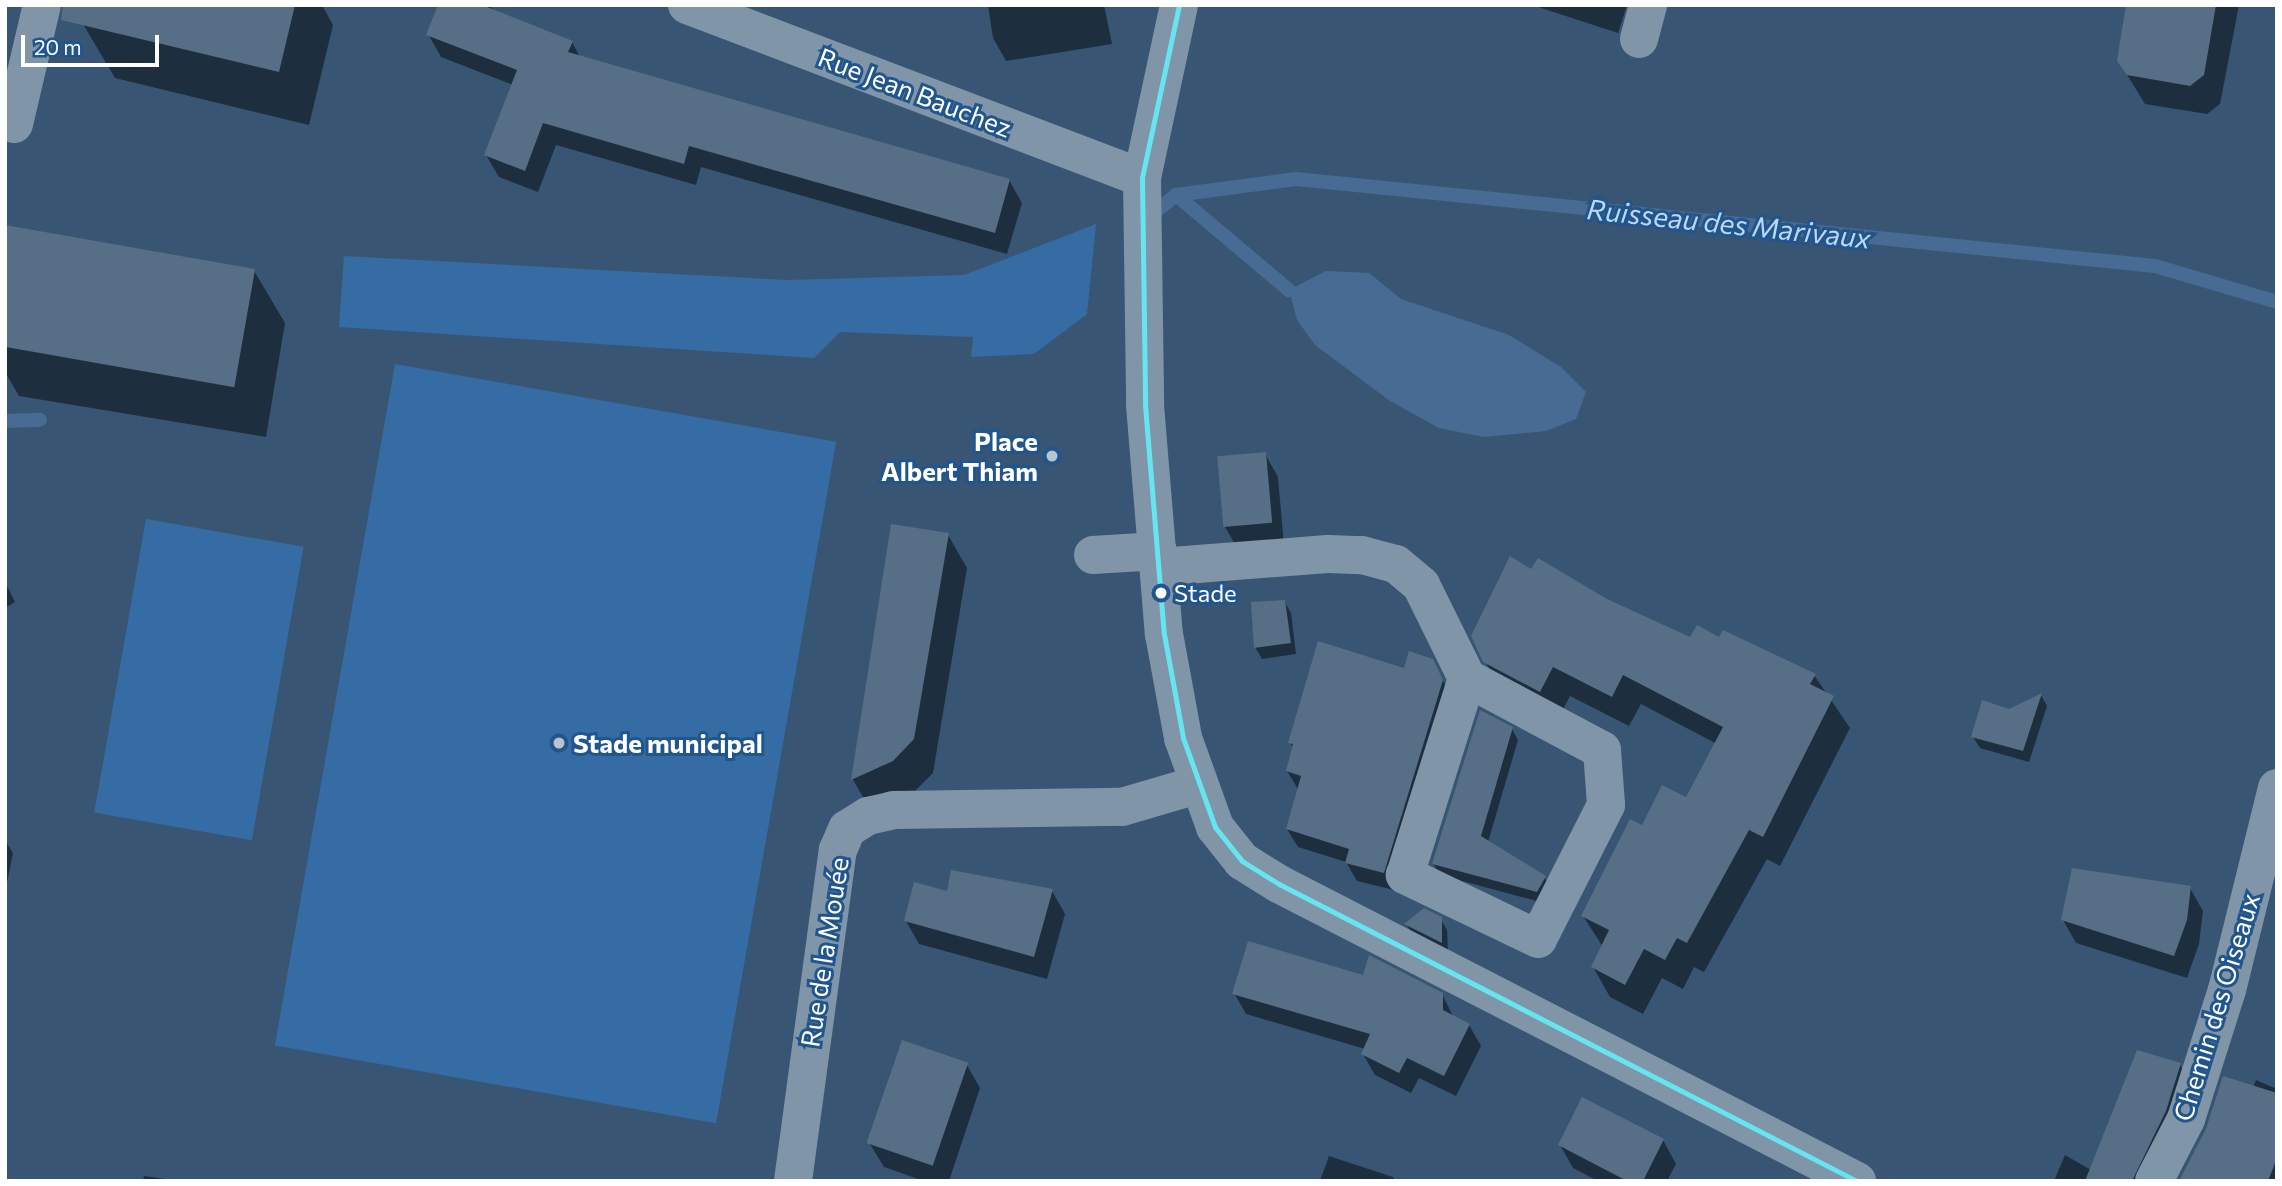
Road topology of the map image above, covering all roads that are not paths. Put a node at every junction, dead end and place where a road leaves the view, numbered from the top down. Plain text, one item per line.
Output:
1 (42, 5) edge
2 (687, 5) edge
3 (1178, 5) edge
4 (14, 124) dead end
5 (1142, 178) junction
6 (1093, 555) dead end
7 (1158, 559) junction
8 (1467, 678) junction
9 (1197, 785) junction
10 (2277, 788) edge
11 (1807, 1169) edge
12 (793, 1181) edge
13 (1857, 1181) edge
14 (2154, 1181) edge

1 - 4 street
2 - 5 street, Rue Jean Bauchez
3 - 5 street
5 - 7 street
6 - 7 street
7 - 8 street
7 - 9 street
8 - 8 street
9 - 11 street
9 - 12 street, Rue de la Mouée
10 - 14 street, Chemin des Oiseaux
11 - 13 street

